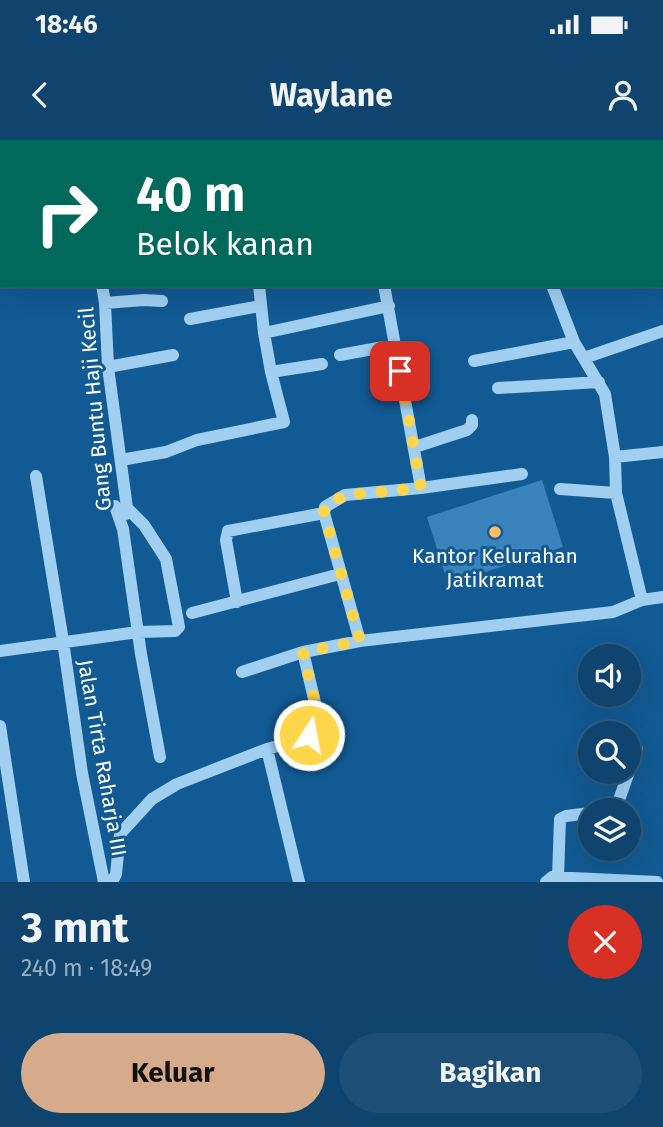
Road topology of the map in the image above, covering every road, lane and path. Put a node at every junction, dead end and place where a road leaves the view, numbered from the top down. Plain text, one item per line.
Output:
1 (102, 287) edge
2 (259, 287) edge
3 (384, 287) edge
4 (553, 287) edge
5 (162, 302) dead end
6 (105, 303) junction
7 (260, 306) junction
8 (389, 306) junction
9 (190, 319) dead end
10 (663, 331) edge
11 (264, 333) junction
12 (575, 342) junction
13 (395, 345) junction
14 (173, 355) dead end
15 (341, 355) dead end
16 (584, 359) junction
17 (474, 361) dead end
18 (322, 364) dead end
19 (107, 367) junction
20 (271, 372) junction
21 (598, 382) junction
22 (498, 388) dead end
23 (472, 420) dead end
24 (415, 447) junction
25 (663, 452) edge
26 (615, 457) junction
27 (121, 460) junction
28 (522, 474) dead end
29 (36, 476) dead end
30 (421, 488) junction
31 (560, 489) dead end
32 (616, 493) junction
33 (121, 507) junction
34 (324, 513) junction
35 (340, 575) junction
36 (663, 597) edge
37 (642, 600) junction
38 (237, 602) junction
39 (192, 613) dead end
40 (138, 632) junction
41 (63, 641) junction
42 (360, 641) junction
43 (0, 651) edge
44 (303, 652) junction
45 (242, 672) dead end
46 (0, 726) edge
47 (267, 749) junction
48 (160, 757) dead end
49 (4, 792) edge
50 (578, 814) edge
51 (552, 880) edge
52 (602, 880) edge
53 (24, 882) edge
54 (104, 882) edge
55 (112, 882) edge
56 (299, 882) edge
57 (657, 882) edge

1 - 6 street, Gang Buntu Haji Kecil
2 - 7 street
3 - 8 street
4 - 12 street
5 - 6 street
6 - 19 street, Gang Buntu Haji Kecil
7 - 9 street
7 - 11 street
8 - 11 street
8 - 13 street
10 - 16 street
11 - 20 street
12 - 16 street
12 - 17 street
13 - 15 street
13 - 24 street
14 - 19 street
16 - 21 street
18 - 20 street
19 - 27 street, Gang Buntu Haji Kecil
20 - 27 street
21 - 22 street
21 - 26 street
23 - 24 street
24 - 30 street
25 - 26 street
26 - 32 street
27 - 33 street, Gang Buntu Haji Kecil
28 - 30 street
29 - 41 street, Jalan Tirta Raharja III
30 - 34 street
31 - 32 street
32 - 37 street
33 - 40 street, Gang Buntu Haji Kecil
33 - 40 street
34 - 35 street
34 - 38 street
35 - 38 street
35 - 42 street
36 - 37 street
37 - 42 street
38 - 39 street
40 - 41 street
40 - 48 street, Gang Buntu Haji Kecil
41 - 43 street
41 - 54 street, Jalan Tirta Raharja III
42 - 44 street
44 - 45 street
44 - 47 street
46 - 49 street
47 - 55 street
47 - 56 street
49 - 53 street
50 - 51 street
51 - 52 street
52 - 57 street

